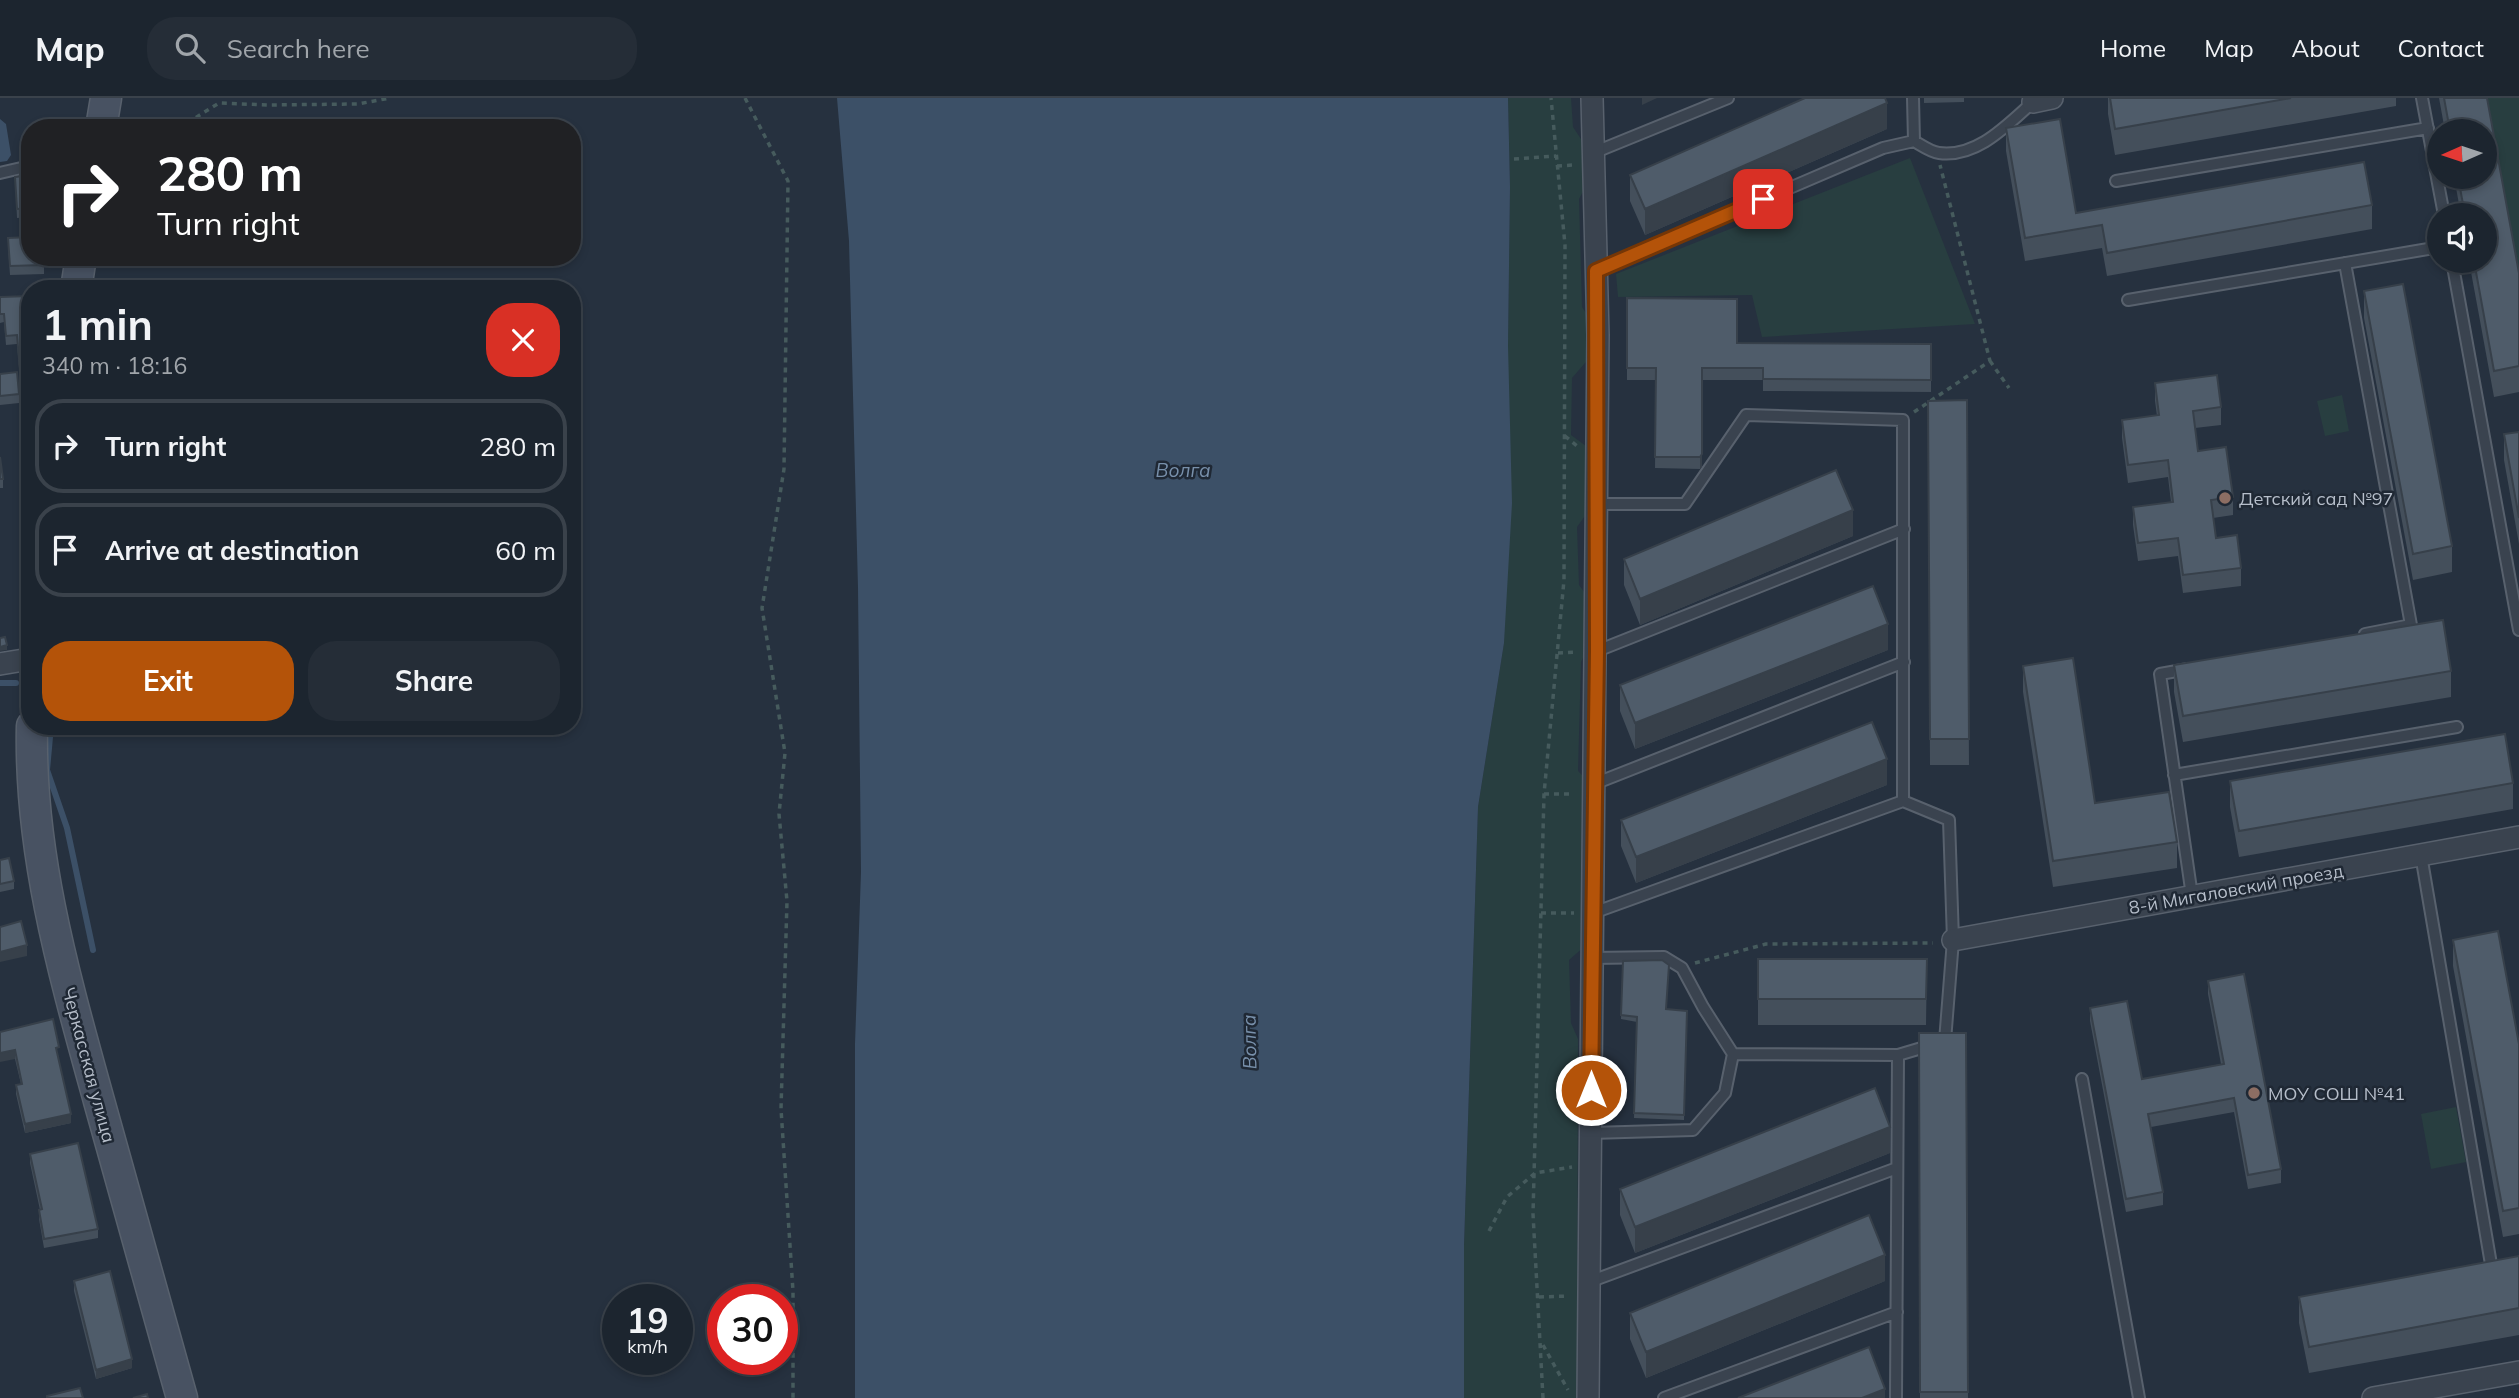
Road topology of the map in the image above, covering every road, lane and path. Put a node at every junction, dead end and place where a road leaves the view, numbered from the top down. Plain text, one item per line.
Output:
1 (106, 98) edge
2 (390, 98) edge
3 (745, 98) edge
4 (1551, 98) edge
5 (1592, 98) edge
6 (1728, 98) edge
7 (1913, 98) edge
8 (2422, 98) edge
9 (2042, 100) edge
10 (102, 119) edge
11 (193, 119) edge
12 (2427, 123) edge
13 (2427, 128) edge
14 (1914, 141) junction
15 (1593, 153) junction
16 (1937, 153) junction
17 (1556, 156) junction
18 (1514, 159) dead end
19 (21, 168) edge
20 (0, 173) edge
21 (2116, 181) dead end
22 (2427, 249) edge
23 (2346, 263) junction
24 (1596, 271) junction
25 (2454, 273) edge
26 (2128, 300) dead end
27 (1990, 361) junction
28 (2009, 388) dead end
29 (1903, 420) junction
30 (1596, 504) junction
31 (1904, 530) junction
32 (2519, 630) edge
33 (2358, 635) edge
34 (1597, 651) junction
35 (21, 660) edge
36 (1904, 662) junction
37 (0, 664) edge
38 (2199, 667) edge
39 (2457, 727) dead end
40 (32, 735) edge
41 (2174, 775) junction
42 (1594, 784) junction
43 (1544, 794) junction
44 (1564, 794) dead end
45 (1903, 801) junction
46 (2519, 837) edge
47 (2421, 855) junction
48 (2192, 897) junction
49 (1541, 913) junction
50 (1592, 913) junction
51 (1562, 914) dead end
52 (1953, 940) junction
53 (1592, 958) junction
54 (1682, 968) junction
55 (1733, 1054) junction
56 (1898, 1055) junction
57 (2081, 1079) dead end
58 (1591, 1133) junction
59 (1897, 1168) junction
60 (1554, 1169) dead end
61 (1535, 1173) junction
62 (1489, 1231) dead end
63 (2506, 1268) edge
64 (2493, 1270) junction
65 (2479, 1273) edge
66 (1589, 1289) junction
67 (1538, 1297) junction
68 (1897, 1312) junction
69 (1541, 1342) junction
70 (2519, 1372) edge
71 (182, 1398) edge
72 (793, 1398) edge
73 (1543, 1398) edge
74 (1572, 1398) edge
75 (1588, 1398) edge
76 (1664, 1398) edge
77 (1896, 1398) edge
78 (2139, 1398) edge
79 (2373, 1398) edge

1 - 10 street
2 - 11 path
3 - 72 path
4 - 17 path
5 - 15 street
6 - 15 lane
7 - 14 lane
8 - 12 lane
9 - 16 lane
13 - 21 lane
14 - 16 lane
14 - 24 lane
15 - 24 street
16 - 27 path
17 - 18 path
17 - 43 path
19 - 20 lane
22 - 23 lane
23 - 26 lane
23 - 33 lane
24 - 30 street
25 - 32 lane
27 - 28 path
27 - 29 path
29 - 30 lane
29 - 31 lane
30 - 34 street
31 - 34 lane
31 - 36 lane
34 - 42 street
35 - 37 street
36 - 42 lane
36 - 45 lane
38 - 41 lane
39 - 41 lane
40 - 71 street, Черкасская улица
41 - 48 lane
42 - 50 street
43 - 44 path
43 - 49 path
45 - 50 lane
45 - 52 lane
46 - 47 street, 8-й Мигаловский проезд
47 - 48 street, 8-й Мигаловский проезд
47 - 64 lane
48 - 52 street, 8-й Мигаловский проезд
49 - 51 path
49 - 61 path
50 - 53 street
52 - 54 path
52 - 56 lane
53 - 54 lane
53 - 58 street
54 - 55 lane
55 - 56 lane
55 - 58 lane
56 - 59 lane
57 - 78 lane
58 - 66 street
59 - 66 lane
59 - 68 lane
60 - 61 path
61 - 62 path
61 - 67 path
63 - 64 lane
64 - 65 lane
66 - 67 path
66 - 75 street
67 - 69 path
68 - 76 lane
68 - 77 lane
69 - 73 path
69 - 74 path
70 - 79 street

